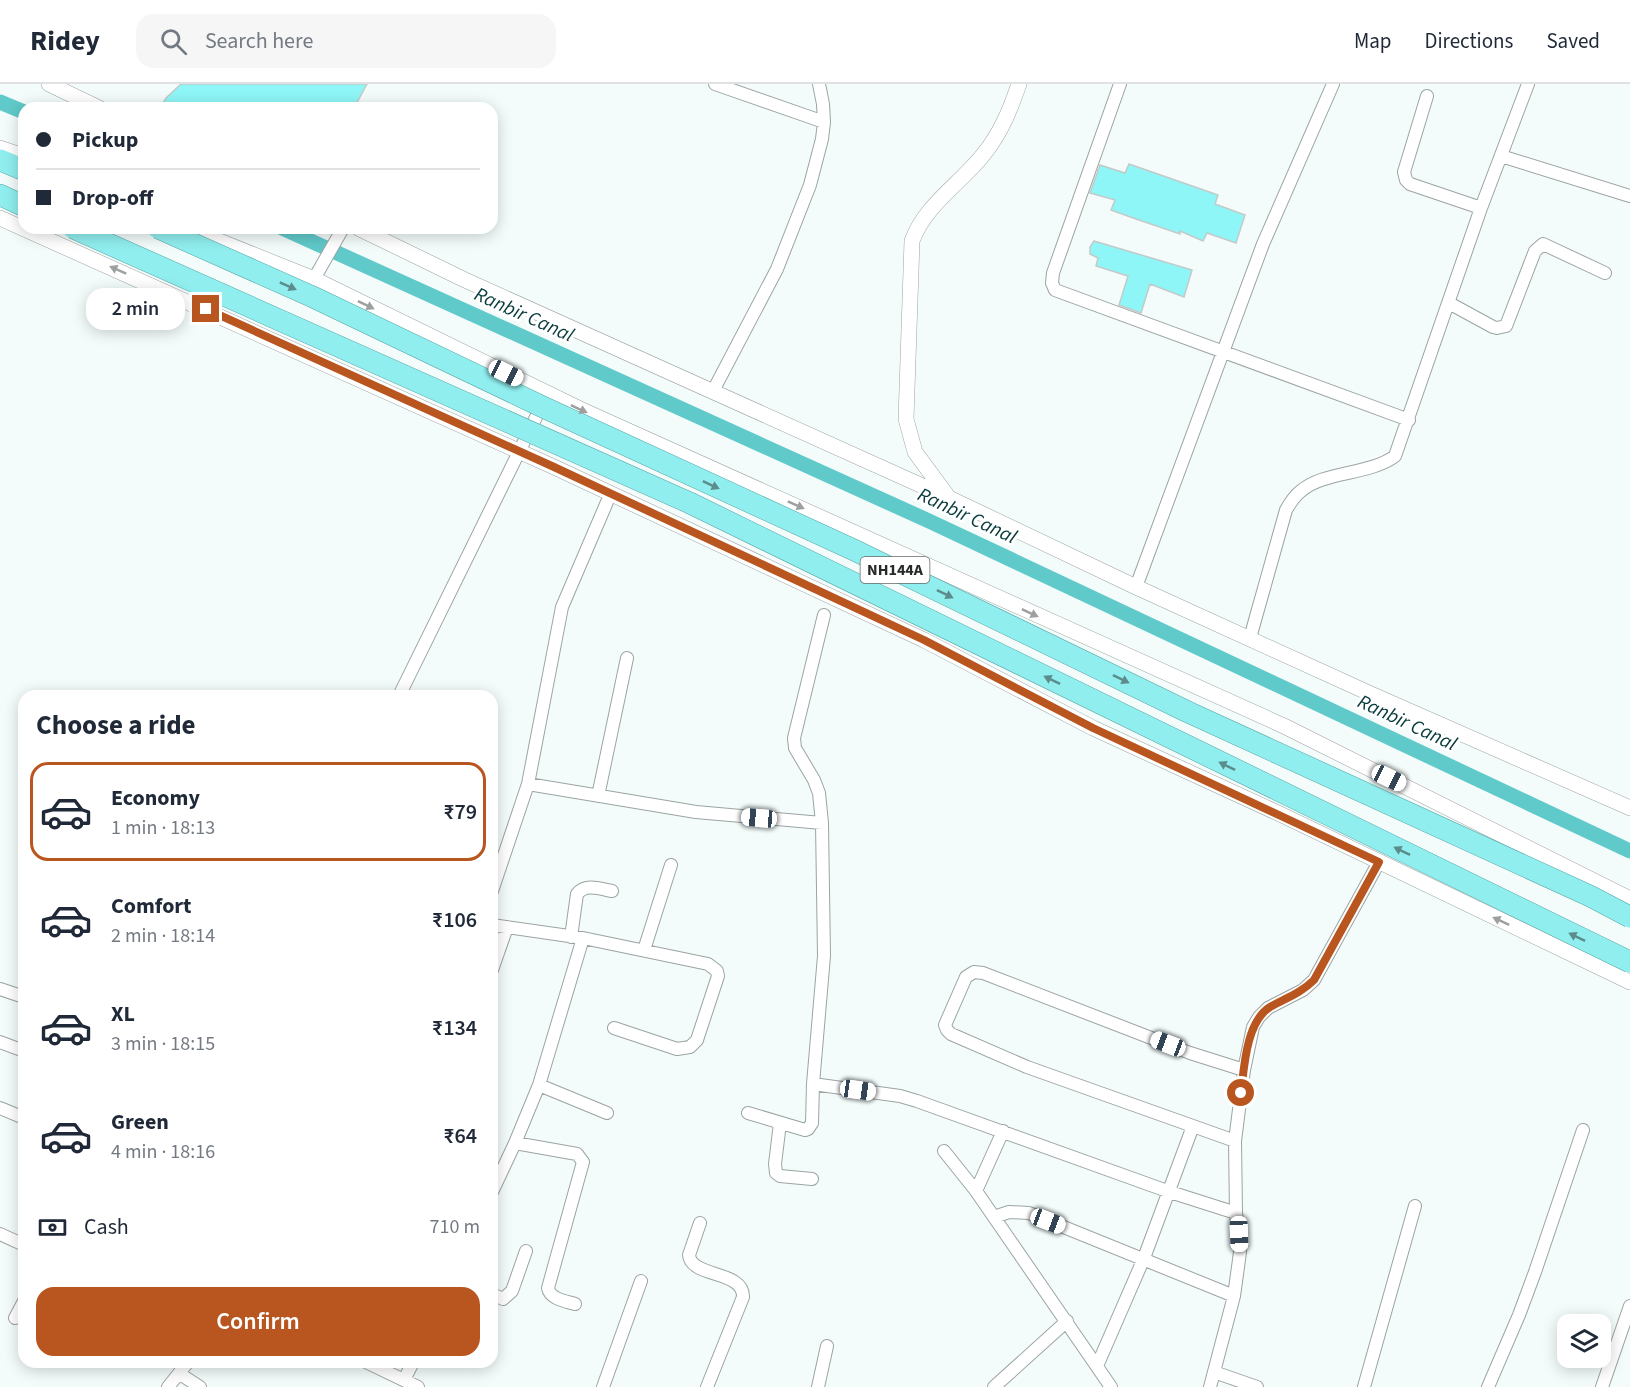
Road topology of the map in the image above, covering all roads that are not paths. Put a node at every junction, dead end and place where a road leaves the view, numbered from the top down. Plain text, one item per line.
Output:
1 (49, 84) edge
2 (715, 84) edge
3 (819, 84) edge
4 (1019, 84) edge
5 (1120, 84) edge
6 (1333, 84) edge
7 (1528, 84) edge
8 (1427, 96) dead end
9 (86, 102) edge
10 (824, 122) junction
11 (0, 148) edge
12 (18, 154) edge
13 (1500, 156) junction
14 (0, 160) edge
15 (18, 168) edge
16 (0, 195) edge
17 (1630, 196) edge
18 (18, 203) edge
19 (1481, 208) junction
20 (0, 218) edge
21 (18, 226) edge
22 (36, 234) edge
23 (87, 234) edge
24 (171, 234) edge
25 (204, 234) edge
26 (339, 234) edge
27 (370, 234) edge
28 (1605, 273) dead end
29 (317, 275) junction
30 (1449, 303) junction
31 (1224, 351) junction
32 (713, 391) junction
33 (548, 394) junction
34 (1409, 420) junction
35 (519, 451) junction
36 (947, 497) junction
37 (607, 502) dead end
38 (1136, 587) junction
39 (825, 615) dead end
40 (1250, 638) junction
41 (627, 658) dead end
42 (402, 690) edge
43 (528, 784) junction
44 (598, 796) junction
45 (1629, 806) edge
46 (822, 823) junction
47 (1379, 862) junction
48 (671, 865) dead end
49 (498, 873) edge
50 (612, 891) dead end
51 (1630, 899) edge
52 (1630, 917) edge
53 (498, 926) edge
54 (507, 927) junction
55 (577, 938) junction
56 (644, 950) junction
57 (498, 953) edge
58 (1630, 962) edge
59 (1630, 982) edge
60 (0, 989) edge
61 (18, 995) edge
62 (614, 1028) dead end
63 (0, 1042) edge
64 (18, 1049) edge
65 (1244, 1070) junction
66 (813, 1084) junction
67 (539, 1085) junction
68 (0, 1108) edge
69 (607, 1113) dead end
70 (747, 1113) dead end
71 (18, 1116) edge
72 (780, 1123) junction
73 (1193, 1126) junction
74 (1583, 1130) dead end
75 (1003, 1131) junction
76 (1235, 1141) junction
77 (515, 1143) junction
78 (944, 1151) dead end
79 (498, 1179) edge
80 (812, 1179) dead end
81 (976, 1191) junction
82 (1170, 1192) junction
83 (1414, 1206) dead end
84 (1236, 1213) junction
85 (994, 1217) junction
86 (700, 1223) dead end
87 (0, 1234) edge
88 (18, 1242) edge
89 (526, 1251) dead end
90 (1144, 1258) junction
91 (641, 1281) dead end
92 (1234, 1296) junction
93 (498, 1297) edge
94 (575, 1304) dead end
95 (1630, 1306) edge
96 (18, 1312) edge
97 (15, 1318) dead end
98 (1067, 1321) junction
99 (827, 1346) dead end
100 (1097, 1366) junction
101 (184, 1368) edge
102 (379, 1368) edge
103 (410, 1368) edge
104 (1214, 1372) junction
105 (180, 1374) junction
106 (404, 1380) junction
107 (168, 1387) edge
108 (200, 1387) edge
109 (418, 1387) edge
110 (603, 1387) edge
111 (707, 1387) edge
112 (818, 1387) edge
113 (994, 1387) edge
114 (1111, 1387) edge
115 (1210, 1387) edge
116 (1257, 1387) edge
117 (1364, 1387) edge
118 (1488, 1387) edge
119 (1602, 1387) edge

1 - 9 street
2 - 10 street
3 - 10 street
4 - 36 street
5 - 31 street
6 - 31 street
7 - 13 street
8 - 19 street
10 - 32 street
11 - 12 street
13 - 17 street
13 - 19 street
14 - 15 highway
16 - 18 highway
19 - 30 street
21 -> 20 street
35 -> 22 street
58 -> 23 highway, NH144A, bridge
24 -> 52 highway, NH144A, bridge
25 - 29 street
26 - 29 street
27 - 32 street
28 - 30 street
29 -> 33 street
30 - 34 street
31 - 34 street
31 - 38 street
32 - 36 street
33 - 35 street
33 -> 51 street
34 - 40 street
35 - 42 street
35 - 47 street
36 - 38 street
37 - 43 street
38 - 40 street
39 - 46 street
40 - 45 street
41 - 44 street
43 - 44 street
43 - 49 street
44 - 46 street
46 - 66 street
59 -> 47 street
47 - 65 street
48 - 56 street
50 - 55 street
53 - 54 street
54 - 55 street
54 - 57 street
55 - 56 street
55 - 67 street
56 - 62 street
60 - 61 street
63 - 64 street
65 - 73 street
65 - 76 street
66 - 72 street
66 - 75 street
67 - 69 street
67 - 77 street
68 - 71 street
70 - 72 street
72 - 80 street
73 - 76 street
73 - 82 street
74 - 118 street
75 - 81 street
75 - 82 street
76 - 84 street
77 - 79 street
77 - 94 street
78 - 81 street
81 - 85 street
82 - 84 street
82 - 90 street
83 - 117 street
84 - 92 street
85 - 90 street
85 - 98 street
86 - 111 street
87 - 88 street
89 - 93 street
90 - 92 street
90 - 100 street
91 - 110 street
92 - 104 street
95 - 119 street
96 - 97 street
98 - 100 street
98 - 113 street
99 - 112 street
100 - 114 street
101 - 105 street
102 - 106 street
103 - 106 street
104 - 115 street
104 - 116 street
105 - 107 street
105 - 108 street
106 - 109 street

